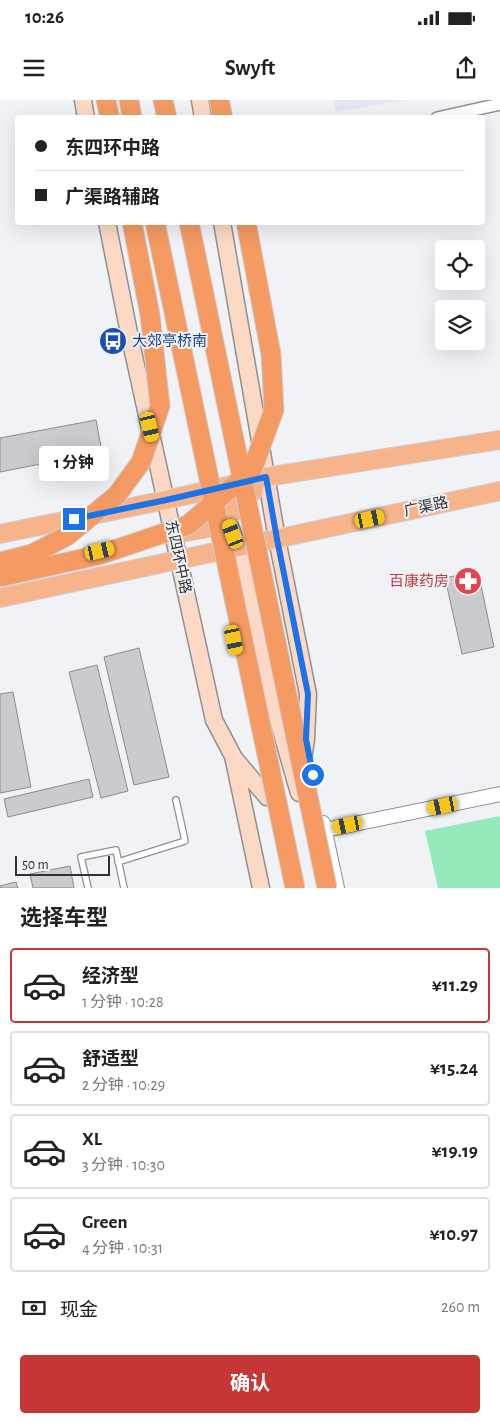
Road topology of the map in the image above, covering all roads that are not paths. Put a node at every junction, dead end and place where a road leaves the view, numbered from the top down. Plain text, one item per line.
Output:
1 (83, 100) edge
2 (106, 100) edge
3 (128, 100) edge
4 (163, 100) edge
5 (200, 100) edge
6 (219, 100) edge
7 (500, 104) edge
8 (86, 115) edge
9 (109, 115) edge
10 (131, 115) edge
11 (166, 115) edge
12 (203, 115) edge
13 (222, 115) edge
14 (450, 115) edge
15 (108, 225) edge
16 (133, 225) edge
17 (156, 225) edge
18 (190, 225) edge
19 (223, 225) edge
20 (247, 225) edge
21 (500, 440) edge
22 (266, 477) junction
23 (215, 488) junction
24 (500, 491) edge
25 (166, 500) junction
26 (221, 523) junction
27 (0, 534) edge
28 (173, 534) junction
29 (277, 539) junction
30 (238, 548) junction
31 (216, 552) junction
32 (82, 555) junction
33 (179, 560) junction
34 (0, 562) edge
35 (0, 576) edge
36 (22, 593) junction
37 (0, 598) edge
38 (264, 671) junction
39 (242, 676) junction
40 (306, 739) junction
41 (233, 756) junction
42 (298, 790) junction
43 (500, 794) edge
44 (267, 797) junction
45 (176, 800) dead end
46 (324, 830) junction
47 (118, 862) junction
48 (88, 888) edge
49 (124, 888) edge
50 (261, 888) edge
51 (286, 888) edge
52 (295, 888) edge
53 (319, 888) edge
54 (327, 888) edge
55 (337, 888) edge

1 - 8 main road
2 - 9 highway
3 - 10 highway
4 - 11 highway
5 - 12 main road
6 - 13 highway
7 - 14 street
15 - 25 main road, 东四环中路
16 - 34 highway, bridge
17 - 52 highway, bridge
18 - 54 highway, bridge
19 - 22 main road
20 - 35 highway, bridge
21 - 22 main road
22 - 23 main road
22 - 26 main road
22 - 29 main road
23 - 25 main road
23 - 26 main road
24 - 29 main road, 广渠路
25 - 27 main road
25 - 28 main road, 东四环中路
26 - 28 main road
26 - 30 main road
26 - 31 main road
28 - 32 main road
28 - 33 main road, 东四环中路
29 - 30 main road, 广渠路
29 - 40 main road
30 - 31 main road, 广渠路
30 - 38 main road
31 - 33 main road, 广渠路
31 - 39 main road
32 - 35 main road
32 - 36 main road
33 - 36 main road, 广渠路
33 - 41 main road, 东四环中路
36 - 37 main road, 广渠路
38 - 39 main road
38 - 42 main road
39 - 44 main road
40 - 42 main road
40 - 46 street
41 - 44 main road
41 - 50 main road, 东四环中路
42 - 53 main road
43 - 46 street
44 - 51 main road
45 - 47 lane
46 - 55 street
47 - 48 lane
47 - 49 lane

